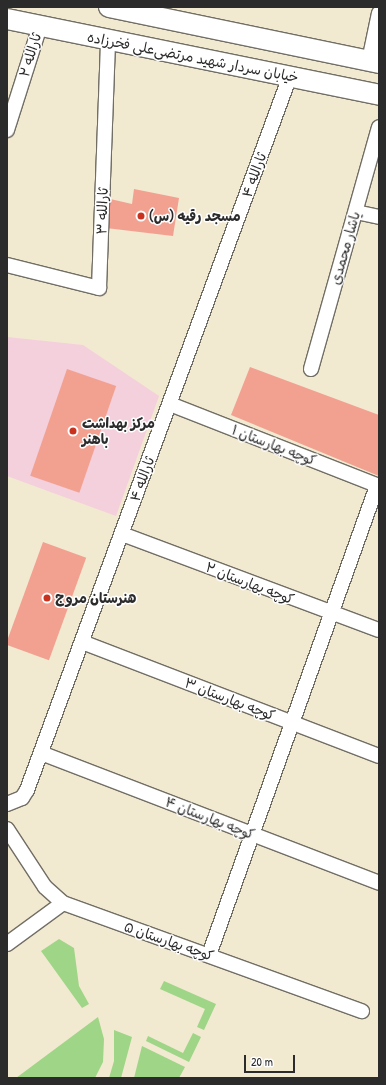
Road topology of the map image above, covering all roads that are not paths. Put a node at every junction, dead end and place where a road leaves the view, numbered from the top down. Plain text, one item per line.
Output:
1 (109, 7) edge
2 (379, 13) edge
3 (7, 19) edge
4 (40, 26) junction
5 (108, 40) junction
6 (374, 62) edge
7 (290, 76) junction
8 (379, 95) edge
9 (379, 127) edge
10 (7, 130) edge
11 (356, 212) junction
12 (379, 217) edge
13 (7, 265) edge
14 (311, 369) dead end
15 (170, 404) junction
16 (378, 486) edge
17 (122, 534) junction
18 (331, 614) junction
19 (379, 630) edge
20 (82, 642) junction
21 (292, 723) junction
22 (41, 753) junction
23 (379, 756) edge
24 (7, 804) edge
25 (7, 829) edge
26 (252, 834) junction
27 (379, 883) edge
28 (63, 903) junction
29 (7, 944) edge
30 (209, 955) junction
31 (362, 1011) dead end

1 - 6 main road
2 - 6 street
3 - 4 main road, خیابان سردار شهید مرتضی‌علی فخرزاده
4 - 5 main road, خیابان سردار شهید مرتضی‌علی فخرزاده
4 - 10 street, ثارالله ۲
5 - 7 main road, خیابان سردار شهید مرتضی‌علی فخرزاده
5 - 13 street, ثارالله ۳
7 - 8 main road, خیابان سردار شهید مرتضی‌علی فخرزاده
7 - 15 street, ثارالله ۴
9 - 11 street, یاشار محمدی
11 - 12 street
11 - 14 street, یاشار محمدی
15 - 16 street, کوچه بهارستان ۱
15 - 17 street, ثارالله ۴
16 - 18 street
17 - 18 street, کوچه بهارستان ۲
17 - 20 street, ثارالله ۴
18 - 19 street, کوچه بهارستان ۲
18 - 21 street
20 - 21 street, کوچه بهارستان ۳
20 - 22 street, ثارالله ۴
21 - 23 street, کوچه بهارستان ۳
21 - 26 street
22 - 24 street, ثارالله ۴
22 - 26 street, کوچه بهارستان ۴
25 - 28 street, کوچه بهارستان ۵
26 - 27 street, کوچه بهارستان ۴
26 - 30 street
28 - 29 street
28 - 30 street, کوچه بهارستان ۵
30 - 31 street, کوچه بهارستان ۵

